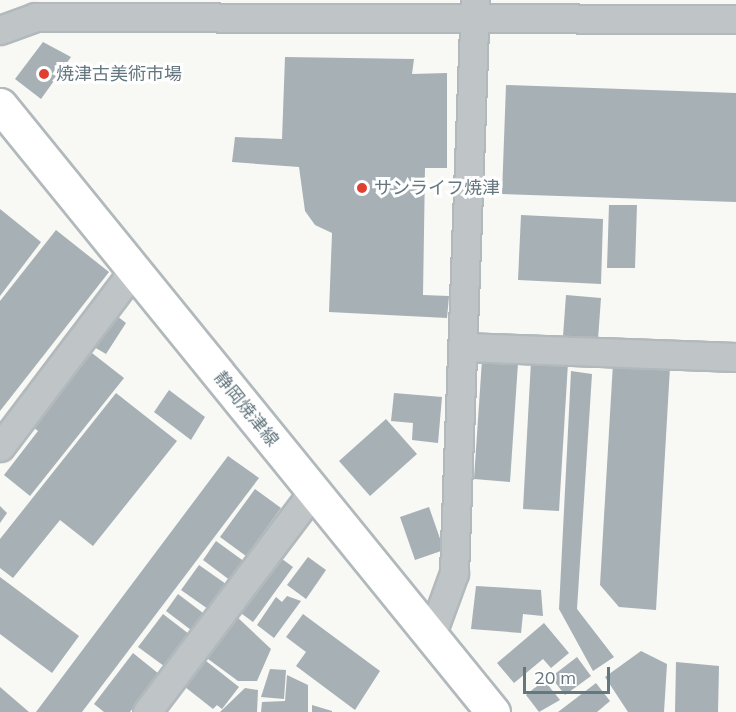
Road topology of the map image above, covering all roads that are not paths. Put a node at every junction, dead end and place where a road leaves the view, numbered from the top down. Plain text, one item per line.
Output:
1 (42, 9) edge
2 (475, 9) edge
3 (736, 19) edge
4 (0, 30) edge
5 (0, 105) edge
6 (134, 270) junction
7 (463, 346) junction
8 (736, 357) edge
9 (0, 447) edge
10 (313, 492) junction
11 (431, 636) junction
12 (147, 712) edge
13 (493, 712) edge

1 - 2 street
1 - 4 street
2 - 3 street
2 - 7 street
5 - 6 main road, 静岡焼津線
6 - 9 street
6 - 10 main road, 静岡焼津線
7 - 8 street
7 - 11 street
10 - 11 main road, 静岡焼津線
10 - 12 street
11 - 13 main road, 静岡焼津線

